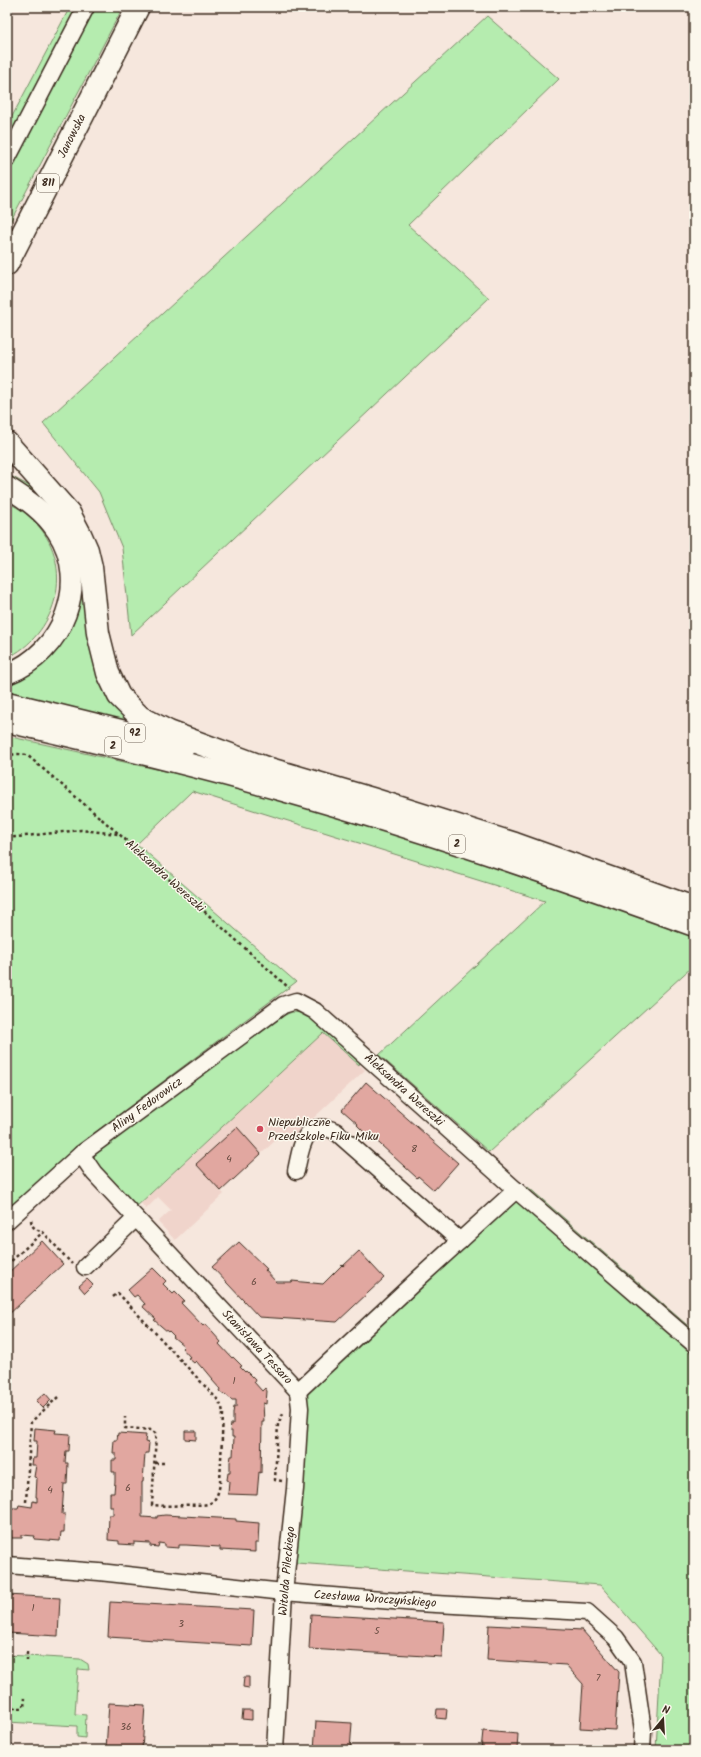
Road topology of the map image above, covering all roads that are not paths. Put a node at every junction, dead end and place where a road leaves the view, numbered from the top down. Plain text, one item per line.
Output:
1 (86, 7) edge
2 (138, 7) edge
3 (7, 159) edge
4 (8, 264) edge
5 (7, 442) edge
6 (7, 466) edge
7 (40, 481) junction
8 (8, 488) edge
9 (7, 674) edge
10 (7, 702) edge
11 (7, 721) edge
12 (263, 767) junction
13 (694, 908) edge
14 (694, 925) edge
15 (296, 1001) joint
16 (81, 1154) junction
17 (296, 1171) dead end
18 (516, 1190) junction
19 (136, 1218) junction
20 (7, 1221) edge
21 (460, 1241) junction
22 (79, 1266) road end
23 (694, 1344) edge
24 (298, 1391) junction
25 (7, 1565) edge
26 (284, 1592) junction
27 (275, 1750) edge
28 (642, 1750) edge

1 - 3 street
2 - 4 highway, Janowska / 811
5 - 7 highway
6 - 7 highway
7 - 12 highway
8 - 9 main road
10 - 12 main road, 92
11 - 14 highway, 2
12 - 13 highway, 2
15 - 16 street, Aliny Fedorowicz
15 - 18 street, Aleksandra Wereszki
16 - 19 street, Stanisława Tessaro
16 - 20 street, Aliny Fedorowicz
17 - 21 street
18 - 21 street, Stanisława Tessaro
18 - 23 street, Aleksandra Wereszki
19 - 22 street
19 - 24 street, Stanisława Tessaro
21 - 24 street, Stanisława Tessaro
24 - 26 street, Witolda Pileckiego
25 - 26 street, Czesława Wroczyńskiego
26 - 27 street, Witolda Pileckiego
26 - 28 street, Czesława Wroczyńskiego

